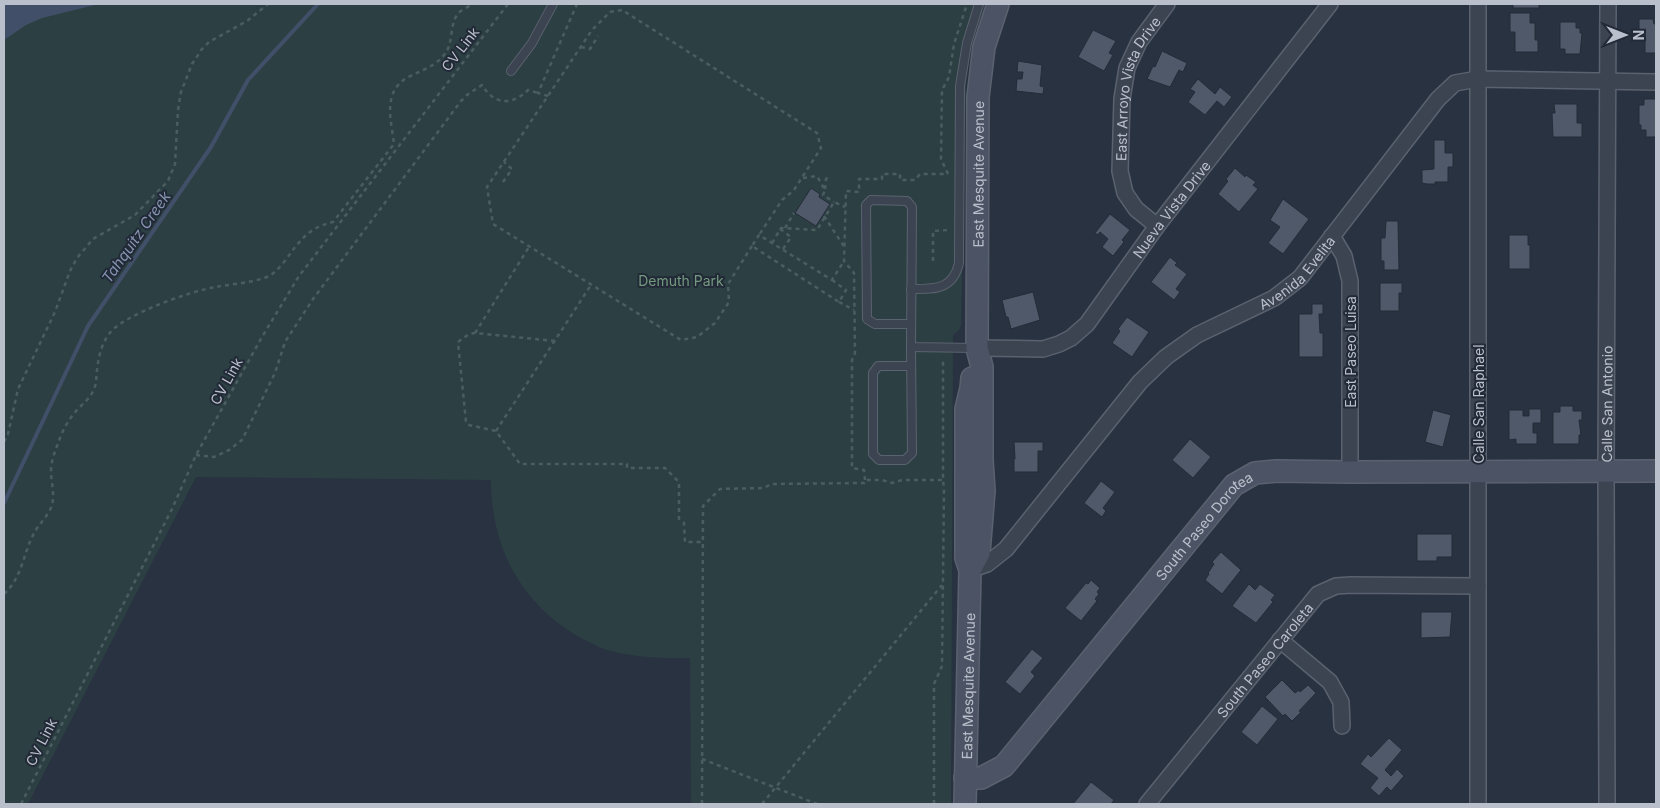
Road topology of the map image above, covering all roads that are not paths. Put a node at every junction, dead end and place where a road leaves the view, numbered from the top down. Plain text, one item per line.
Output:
1 (553, 4) edge
2 (979, 4) edge
3 (998, 4) edge
4 (1167, 4) edge
5 (1330, 4) edge
6 (1478, 4) edge
7 (1608, 4) edge
8 (511, 72) dead end
9 (1478, 79) junction
10 (1608, 82) junction
11 (1656, 82) edge
12 (1157, 226) junction
13 (1332, 236) junction
14 (911, 289) junction
15 (911, 324) junction
16 (911, 347) junction
17 (978, 348) junction
18 (911, 366) junction
19 (1478, 471) junction
20 (1656, 471) edge
21 (1350, 472) junction
22 (1606, 472) junction
23 (970, 570) junction
24 (1478, 586) junction
25 (1280, 640) junction
26 (1342, 726) dead end
27 (965, 778) junction
28 (965, 804) edge
29 (1147, 804) edge
30 (1478, 804) edge
31 (1607, 804) edge

1 - 8 lane
2 - 14 lane
3 - 17 street, East Mesquite Avenue
4 - 12 street, East Arroyo Vista Drive
5 - 12 street, Nueva Vista Drive
6 - 9 street, Calle San Raphael
7 - 10 street, Calle San Antonio
9 - 10 street, Avenida Evelita
9 - 13 street, Avenida Evelita
9 - 19 street, Calle San Raphael
10 - 11 street, Avenida Evelita
10 - 22 street, Calle San Antonio
12 - 17 street, Nueva Vista Drive
13 - 21 street, East Paseo Luisa
13 - 23 street, Avenida Evelita
14 - 15 lane
14 - 15 lane
15 - 16 lane
16 - 17 lane
16 - 18 lane
17 - 23 street, East Mesquite Avenue
18 - 18 lane
19 - 21 street, South Paseo Dorotea
19 - 22 street, South Paseo Dorotea
19 - 24 street, Calle San Raphael
20 - 22 street, South Paseo Dorotea
21 - 27 street, South Paseo Dorotea
22 - 31 street, Calle San Antonio
23 - 27 street, East Mesquite Avenue
24 - 25 street, South Paseo Caroleta
24 - 30 street, Calle San Raphael
25 - 26 street
25 - 29 street, South Paseo Caroleta
27 - 28 street, East Mesquite Avenue

